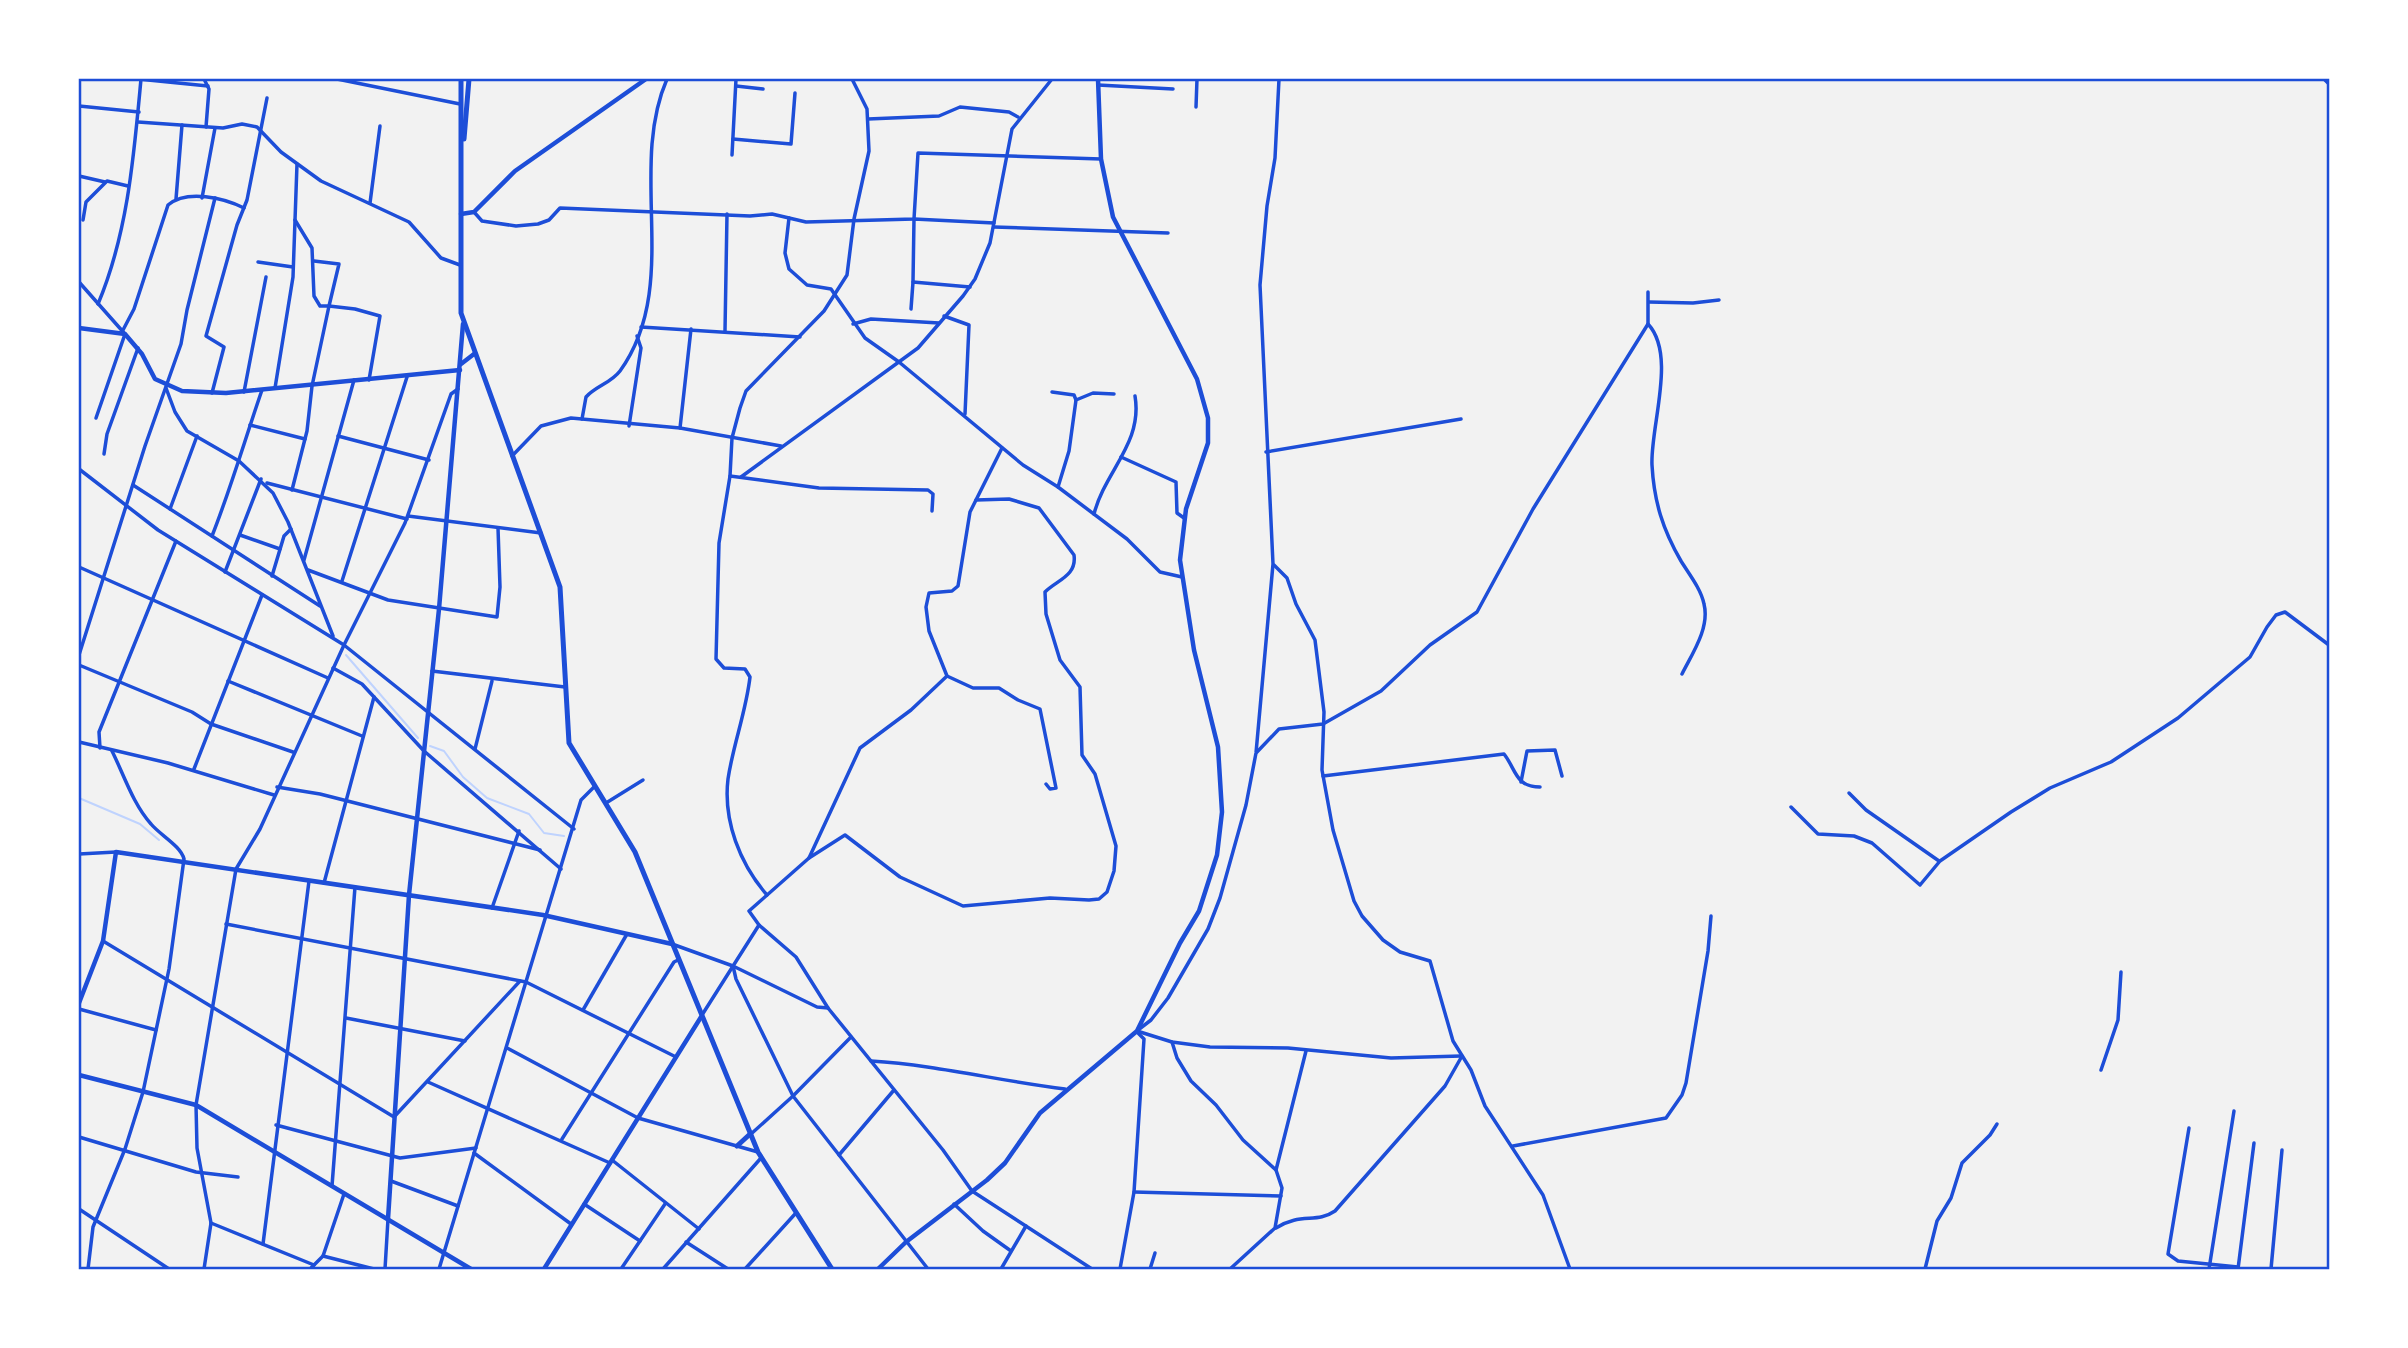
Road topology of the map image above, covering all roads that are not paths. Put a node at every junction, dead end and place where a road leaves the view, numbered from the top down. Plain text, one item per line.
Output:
1 (140, 79) edge
2 (204, 79) edge
3 (337, 79) edge
4 (461, 79) edge
5 (469, 79) edge
6 (646, 79) edge
7 (667, 79) edge
8 (736, 79) edge
9 (852, 79) edge
10 (1052, 79) edge
11 (1197, 79) edge
12 (1279, 79) edge
13 (2324, 79) edge
14 (1098, 82) edge
15 (2329, 84) edge
16 (208, 86) junction
17 (736, 86) junction
18 (763, 89) dead end
19 (1173, 89) dead end
20 (795, 93) dead end
21 (267, 98) dead end
22 (460, 104) junction
23 (79, 106) edge
24 (1196, 107) dead end
25 (139, 112) junction
26 (1018, 117) junction
27 (868, 119) junction
28 (138, 122) junction
29 (181, 125) junction
30 (206, 127) junction
31 (380, 127) dead end
32 (215, 128) junction
33 (259, 128) junction
34 (733, 139) junction
35 (732, 155) dead end
36 (1005, 157) junction
37 (1101, 159) junction
38 (462, 163) junction
39 (297, 164) junction
40 (79, 176) edge
41 (107, 181) junction
42 (128, 186) junction
43 (202, 198) junction
44 (215, 198) junction
45 (176, 199) junction
46 (370, 203) junction
47 (244, 208) junction
48 (474, 212) junction
49 (651, 212) junction
50 (727, 213) junction
51 (461, 214) junction
52 (789, 218) junction
53 (854, 219) junction
54 (914, 219) junction
55 (83, 220) dead end
56 (295, 220) junction
57 (994, 225) junction
58 (1119, 230) junction
59 (1168, 233) dead end
60 (314, 261) junction
61 (258, 262) dead end
62 (460, 265) junction
63 (293, 267) junction
64 (266, 277) dead end
65 (79, 282) edge
66 (913, 282) junction
67 (970, 287) junction
68 (1648, 292) dead end
69 (836, 295) junction
70 (1719, 300) dead end
71 (1649, 302) junction
72 (98, 304) junction
73 (330, 306) junction
74 (911, 309) dead end
75 (944, 316) junction
76 (939, 323) junction
77 (463, 324) junction
78 (853, 324) junction
79 (1648, 324) junction
80 (640, 327) junction
81 (79, 328) edge
82 (691, 329) junction
83 (725, 331) junction
84 (124, 332) junction
85 (637, 335) junction
86 (800, 337) junction
87 (138, 348) junction
88 (474, 354) junction
89 (900, 362) junction
90 (461, 368) junction
91 (407, 377) junction
92 (355, 380) junction
93 (369, 380) junction
94 (166, 386) junction
95 (312, 386) junction
96 (275, 388) junction
97 (460, 388) junction
98 (262, 390) junction
99 (244, 392) junction
100 (1052, 392) dead end
101 (212, 393) junction
102 (1114, 394) dead end
103 (1135, 396) dead end
104 (1076, 400) junction
105 (965, 415) junction
106 (96, 418) dead end
107 (582, 419) junction
108 (1461, 419) dead end
109 (250, 425) junction
110 (629, 426) junction
111 (680, 428) junction
112 (197, 436) junction
113 (338, 436) junction
114 (732, 438) junction
115 (306, 439) junction
116 (783, 447) junction
117 (384, 448) junction
118 (1002, 448) junction
119 (1266, 452) junction
120 (104, 454) dead end
121 (512, 456) junction
122 (1121, 457) junction
123 (429, 460) junction
124 (239, 461) junction
125 (79, 469) edge
126 (730, 476) junction
127 (741, 477) junction
128 (261, 479) junction
129 (265, 483) junction
130 (133, 485) junction
131 (1058, 486) junction
132 (292, 490) junction
133 (322, 498) junction
134 (976, 500) junction
135 (126, 507) junction
136 (365, 508) junction
137 (170, 509) junction
138 (932, 511) dead end
139 (1094, 513) junction
140 (407, 517) junction
141 (1184, 518) junction
142 (447, 521) junction
143 (498, 528) junction
144 (291, 529) junction
145 (541, 534) junction
146 (240, 535) junction
147 (212, 537) junction
148 (176, 541) junction
149 (280, 549) junction
150 (235, 551) junction
151 (304, 561) junction
152 (1273, 564) junction
153 (79, 567) edge
154 (307, 569) junction
155 (225, 572) junction
156 (272, 576) junction
157 (1182, 577) junction
158 (105, 579) junction
159 (342, 582) junction
160 (371, 593) junction
161 (262, 595) junction
162 (153, 601) junction
163 (321, 607) junction
164 (439, 609) junction
165 (334, 638) junction
166 (244, 640) junction
167 (344, 645) junction
168 (2329, 646) edge
169 (79, 655) edge
170 (79, 665) edge
171 (333, 668) junction
172 (432, 671) junction
173 (1682, 674) dead end
174 (947, 676) junction
175 (328, 678) junction
176 (118, 681) junction
177 (228, 681) junction
178 (492, 681) junction
179 (565, 687) junction
180 (374, 697) junction
181 (428, 711) junction
182 (312, 716) junction
183 (211, 724) junction
184 (1323, 724) junction
185 (363, 736) junction
186 (79, 742) edge
187 (100, 748) junction
188 (475, 749) junction
189 (112, 751) junction
190 (424, 751) junction
191 (294, 752) junction
192 (1255, 753) junction
193 (194, 770) junction
194 (1323, 776) junction
195 (1562, 776) dead end
196 (643, 779) dead end
197 (1521, 782) junction
198 (1046, 784) dead end
199 (595, 786) junction
200 (1540, 786) dead end
201 (277, 788) junction
202 (1849, 793) dead end
203 (274, 795) junction
204 (345, 801) junction
205 (606, 803) junction
206 (1791, 807) dead end
207 (417, 821) junction
208 (574, 829) junction
209 (519, 831) junction
210 (514, 844) junction
211 (542, 850) junction
212 (116, 852) junction
213 (79, 854) edge
214 (809, 858) junction
215 (1940, 861) junction
216 (184, 862) junction
217 (236, 869) junction
218 (561, 869) junction
219 (309, 881) junction
220 (324, 883) junction
221 (355, 887) junction
222 (409, 895) junction
223 (767, 895) junction
224 (492, 908) junction
225 (548, 916) junction
226 (1711, 916) dead end
227 (226, 924) junction
228 (759, 925) junction
229 (627, 934) junction
230 (301, 939) junction
231 (103, 941) junction
232 (672, 944) junction
233 (351, 949) junction
234 (405, 960) junction
235 (678, 960) junction
236 (733, 966) junction
237 (2122, 972) dead end
238 (167, 980) junction
239 (520, 981) junction
240 (526, 982) junction
241 (79, 1003) edge
242 (212, 1007) junction
243 (828, 1008) junction
244 (79, 1009) edge
245 (583, 1010) junction
246 (701, 1017) junction
247 (346, 1018) junction
248 (401, 1028) junction
249 (156, 1030) junction
250 (1137, 1031) junction
251 (628, 1033) junction
252 (850, 1037) junction
253 (465, 1041) junction
254 (1172, 1042) junction
255 (507, 1048) junction
256 (285, 1051) junction
257 (1306, 1051) junction
258 (1461, 1056) junction
259 (676, 1057) junction
260 (871, 1061) junction
261 (2101, 1070) dead end
262 (79, 1075) edge
263 (428, 1082) junction
264 (339, 1084) junction
265 (894, 1090) junction
266 (1065, 1090) junction
267 (143, 1092) junction
268 (591, 1093) junction
269 (793, 1096) junction
270 (196, 1105) junction
271 (488, 1108) junction
272 (2234, 1111) dead end
273 (394, 1117) junction
274 (638, 1118) junction
275 (1997, 1124) dead end
276 (276, 1125) junction
277 (2189, 1128) dead end
278 (750, 1135) junction
279 (79, 1137) edge
280 (562, 1139) junction
281 (335, 1142) junction
282 (2254, 1143) dead end
283 (737, 1146) junction
284 (1512, 1147) junction
285 (125, 1149) junction
286 (475, 1150) junction
287 (2282, 1150) dead end
288 (273, 1151) junction
289 (759, 1155) junction
290 (839, 1155) junction
291 (393, 1157) junction
292 (611, 1161) junction
293 (1276, 1170) junction
294 (201, 1173) junction
295 (238, 1177) dead end
296 (391, 1181) junction
297 (332, 1186) junction
298 (972, 1191) junction
299 (1134, 1192) junction
300 (345, 1194) junction
301 (1281, 1196) junction
302 (584, 1204) junction
303 (954, 1204) junction
304 (665, 1205) junction
305 (458, 1206) junction
306 (79, 1209) edge
307 (796, 1212) junction
308 (388, 1219) junction
309 (96, 1221) junction
310 (211, 1223) junction
311 (572, 1224) junction
312 (1026, 1226) junction
313 (1275, 1228) junction
314 (699, 1229) junction
315 (640, 1241) junction
316 (686, 1242) junction
317 (906, 1242) junction
318 (263, 1244) junction
319 (1012, 1251) junction
320 (443, 1252) junction
321 (1155, 1253) dead end
322 (323, 1255) junction
323 (312, 1267) edge
324 (356, 1267) edge
325 (2209, 1267) edge
326 (2238, 1268) edge
327 (88, 1269) edge
328 (169, 1269) edge
329 (204, 1269) edge
330 (374, 1269) edge
331 (385, 1269) edge
332 (439, 1269) edge
333 (471, 1269) edge
334 (544, 1269) edge
335 (621, 1269) edge
336 (663, 1269) edge
337 (728, 1269) edge
338 (745, 1269) edge
339 (832, 1269) edge
340 (878, 1269) edge
341 (929, 1269) edge
342 (1001, 1269) edge
343 (1092, 1269) edge
344 (1120, 1269) edge
345 (1150, 1269) edge
346 (1230, 1269) edge
347 (1570, 1269) edge
348 (1925, 1269) edge
349 (2271, 1269) edge

1 - 16 street
1 - 25 street
2 - 16 street
3 - 22 street
4 - 22 main road
5 - 38 main road
6 - 48 street
7 - 49 street
8 - 17 street
9 - 27 street
10 - 26 street
11 - 24 street
12 - 119 street
13 - 15 street
14 - 19 street
14 - 37 street
16 - 30 street
17 - 18 street
17 - 34 street
20 - 34 street
21 - 33 street
22 - 38 main road
23 - 25 street
25 - 28 street
26 - 27 street
26 - 36 street
27 - 53 street
28 - 29 street
28 - 42 street
29 - 30 street
29 - 45 street
30 - 32 street
31 - 46 street
32 - 33 street
32 - 43 street
33 - 39 street
33 - 47 street
34 - 35 street
36 - 37 street
36 - 54 street
36 - 57 street
37 - 58 street
38 - 51 main road
39 - 46 street
39 - 56 street
40 - 41 street
41 - 42 street
41 - 55 street
42 - 72 street
43 - 44 street
43 - 45 street
44 - 47 street
44 - 94 street
45 - 84 street
46 - 62 street
47 - 101 street
48 - 49 street
48 - 51 street
49 - 50 street
49 - 80 street
50 - 52 street
50 - 83 street
51 - 62 main road
52 - 53 street
52 - 69 street
53 - 54 street
53 - 69 street
54 - 57 street
54 - 66 street
56 - 60 street
56 - 63 street
57 - 58 street
57 - 67 street
58 - 59 street
58 - 141 street
60 - 73 street
60 - 73 street
61 - 63 street
62 - 77 main road
63 - 96 street
64 - 99 street
65 - 72 street
66 - 67 street
66 - 74 street
67 - 75 street
68 - 71 street
69 - 78 street
69 - 86 street
70 - 71 street
71 - 79 street
72 - 84 street
73 - 93 street
73 - 95 street
75 - 76 street
75 - 105 street
76 - 78 street
76 - 89 street
77 - 88 main road
77 - 90 street
78 - 89 street
79 - 173 street
79 - 184 street
80 - 82 street
80 - 85 street
81 - 84 street
82 - 83 street
82 - 111 street
83 - 86 street
84 - 87 street
84 - 106 street
85 - 107 street
85 - 110 street
86 - 114 street
87 - 94 street
87 - 120 street
88 - 90 street
88 - 121 main road
89 - 105 street
89 - 116 street
90 - 91 street
90 - 97 street
91 - 93 street
91 - 117 street
92 - 93 street
92 - 95 street
92 - 113 street
94 - 101 street
94 - 112 street
94 - 130 street
95 - 96 street
95 - 115 street
96 - 98 street
97 - 123 street
97 - 142 street
98 - 99 street
98 - 109 street
99 - 101 street
100 - 104 street
102 - 104 street
103 - 122 street
104 - 131 street
105 - 118 street
107 - 110 street
107 - 121 street
108 - 119 street
109 - 115 street
109 - 124 street
110 - 111 street
111 - 114 street
112 - 124 street
112 - 137 street
113 - 117 street
113 - 133 street
114 - 116 street
114 - 126 street
115 - 132 street
116 - 127 street
117 - 123 street
117 - 136 street
118 - 131 street
118 - 134 street
119 - 152 street
121 - 145 main road
122 - 139 street
122 - 141 street
123 - 140 street
124 - 128 street
124 - 147 street
125 - 135 street
126 - 127 street
126 - 223 street
127 - 138 street
128 - 129 street
128 - 146 street
129 - 132 street
129 - 144 street
130 - 135 street
130 - 137 street
131 - 139 street
132 - 133 street
133 - 136 street
133 - 151 street
134 - 174 street
134 - 214 street
135 - 148 street
135 - 158 street
136 - 140 street
136 - 159 street
137 - 147 street
139 - 157 street
140 - 142 street
140 - 160 street
141 - 157 street
142 - 143 street
142 - 164 street
143 - 145 street
143 - 164 street
144 - 149 street
144 - 151 street
145 - 179 main road
146 - 149 street
146 - 150 street
147 - 150 street
148 - 155 street
148 - 162 street
149 - 156 street
150 - 155 street
150 - 156 street
151 - 154 street
152 - 184 street
152 - 192 street
153 - 158 street
154 - 159 street
154 - 163 street
155 - 161 street
156 - 163 street
157 - 250 street
158 - 162 street
158 - 169 street
159 - 160 street
160 - 164 street
160 - 167 street
161 - 165 street
161 - 166 street
162 - 166 street
162 - 176 street
163 - 165 street
164 - 172 street
165 - 167 street
166 - 175 street
166 - 177 street
167 - 171 street
167 - 181 street
168 - 215 street
170 - 176 street
171 - 175 street
171 - 180 street
172 - 178 street
172 - 181 street
174 - 198 street
174 - 214 street
175 - 182 street
176 - 183 street
176 - 187 street
177 - 182 street
177 - 183 street
178 - 179 street
178 - 188 street
179 - 199 main road
180 - 185 street
180 - 190 street
181 - 188 street
181 - 190 street
182 - 185 street
182 - 191 street
183 - 191 street
183 - 193 street
184 - 192 street
184 - 194 street
185 - 204 street
186 - 187 street
187 - 189 street
188 - 208 street
189 - 193 street
189 - 216 street
190 - 207 street
190 - 209 street
191 - 201 street
192 - 250 street
193 - 203 street
194 - 197 street
194 - 258 street
195 - 197 street
196 - 205 street
197 - 200 street
199 - 205 main road
199 - 208 street
201 - 203 street
201 - 204 street
202 - 215 street
203 - 217 street
204 - 207 street
204 - 220 street
205 - 232 main road
206 - 215 street
207 - 210 street
207 - 222 street
208 - 218 street
209 - 210 street
209 - 211 street
210 - 211 street
210 - 224 street
211 - 218 street
212 - 213 street
212 - 216 street
212 - 231 street
214 - 223 street
216 - 217 street
216 - 238 street
217 - 219 street
217 - 227 street
218 - 225 street
219 - 220 street
219 - 230 street
220 - 221 street
221 - 222 street
221 - 233 street
222 - 224 street
222 - 234 street
223 - 228 street
224 - 225 street
225 - 229 street
225 - 240 street
226 - 284 street
227 - 230 street
227 - 242 street
228 - 236 street
228 - 243 street
229 - 232 street
229 - 245 street
230 - 233 street
230 - 256 street
231 - 238 street
231 - 241 street
232 - 235 main road
232 - 236 street
233 - 234 street
233 - 247 street
234 - 239 street
234 - 248 street
235 - 246 main road
235 - 251 street
236 - 243 street
236 - 246 street
236 - 269 street
237 - 261 street
238 - 242 street
238 - 249 street
239 - 240 street
239 - 253 street
240 - 245 street
240 - 255 street
242 - 256 street
242 - 270 street
243 - 252 street
244 - 249 street
245 - 251 street
246 - 259 street
246 - 278 main road
247 - 248 street
247 - 264 street
248 - 253 street
248 - 273 street
249 - 267 street
250 - 254 street
250 - 266 street
250 - 299 street
251 - 259 street
251 - 268 street
252 - 260 street
252 - 269 street
253 - 263 street
254 - 257 street
254 - 293 street
255 - 268 street
255 - 271 street
256 - 264 street
256 - 276 street
257 - 258 street
257 - 293 street
258 - 284 street
258 - 313 street
259 - 274 street
260 - 265 street
260 - 266 street
262 - 267 street
263 - 271 street
263 - 273 street
264 - 273 street
264 - 281 street
265 - 290 street
265 - 298 street
266 - 298 street
267 - 270 street
267 - 285 street
268 - 274 street
268 - 280 street
269 - 278 street
269 - 290 street
270 - 288 street
270 - 294 street
271 - 280 street
271 - 286 street
272 - 325 street
273 - 291 street
274 - 283 street
274 - 292 street
275 - 348 street
276 - 281 street
276 - 288 street
277 - 325 street
278 - 283 main road
278 - 289 main road
279 - 285 street
280 - 292 street
281 - 291 street
281 - 297 street
282 - 326 street
283 - 289 street
284 - 347 street
285 - 294 street
285 - 309 street
286 - 291 street
286 - 305 street
286 - 311 street
287 - 349 street
288 - 297 street
288 - 318 street
289 - 307 main road
289 - 314 street
290 - 317 street
291 - 296 street
292 - 302 street
292 - 304 street
293 - 301 street
294 - 295 street
294 - 310 street
296 - 305 street
296 - 308 street
297 - 300 street
298 - 303 street
298 - 312 street
299 - 301 street
299 - 344 street
300 - 308 street
300 - 322 street
301 - 313 street
302 - 311 street
302 - 315 street
303 - 317 street
303 - 319 street
304 - 314 street
304 - 315 street
305 - 320 street
306 - 309 street
307 - 338 street
307 - 339 main road
308 - 320 street
308 - 331 street
309 - 327 street
309 - 328 street
310 - 318 street
310 - 329 street
311 - 334 street
312 - 319 street
312 - 343 street
313 - 346 street
314 - 316 street
315 - 335 street
316 - 336 street
316 - 337 street
317 - 340 street
317 - 341 street
318 - 323 street
319 - 342 street
320 - 332 street
320 - 333 street
321 - 345 street
322 - 323 street
322 - 324 street
324 - 330 street
325 - 326 street

